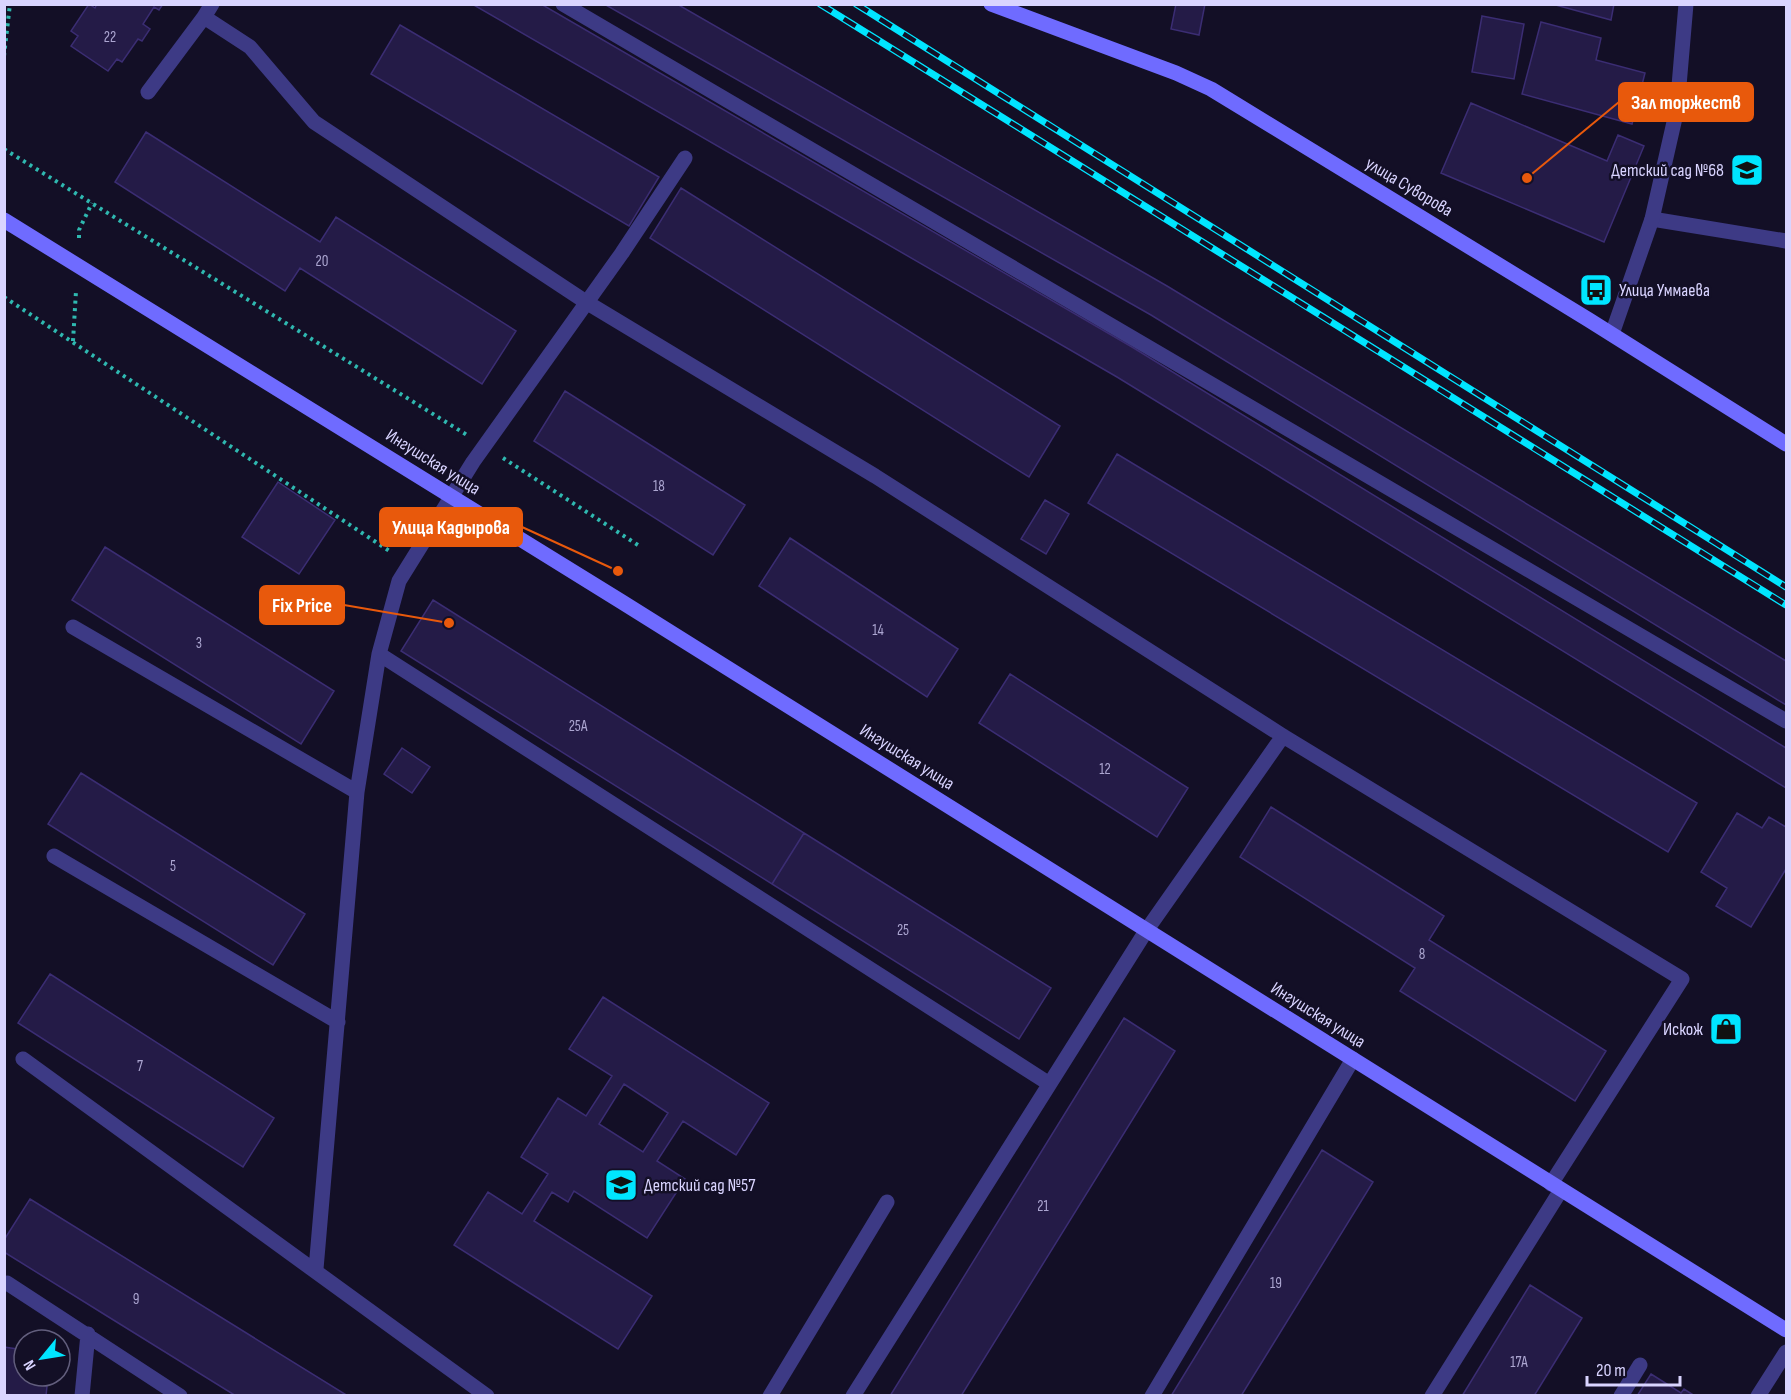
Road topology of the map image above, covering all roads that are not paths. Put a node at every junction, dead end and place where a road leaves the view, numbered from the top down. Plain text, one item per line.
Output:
1 (563, 4) edge
2 (991, 4) edge
3 (1686, 4) edge
4 (208, 11) edge
5 (148, 92) dead end
6 (685, 158) dead end
7 (1652, 219) junction
8 (4, 220) edge
9 (1786, 241) edge
10 (586, 303) junction
11 (1612, 334) junction
12 (1786, 444) edge
13 (453, 496) junction
14 (73, 627) dead end
15 (379, 654) junction
16 (1786, 721) edge
17 (1283, 736) junction
18 (357, 792) junction
19 (54, 855) dead end
20 (1146, 931) junction
21 (338, 1022) junction
22 (23, 1059) dead end
23 (1353, 1059) junction
24 (1048, 1083) junction
25 (1556, 1187) junction
26 (886, 1202) dead end
27 (316, 1269) junction
28 (7, 1283) dead end
29 (1786, 1330) edge
30 (88, 1334) junction
31 (1786, 1352) edge
32 (1640, 1365) dead end
33 (82, 1395) edge
34 (180, 1395) edge
35 (487, 1395) edge
36 (770, 1395) edge
37 (853, 1395) edge
38 (1152, 1395) edge
39 (1432, 1395) edge
40 (1621, 1395) edge
41 (1758, 1395) edge

1 - 16 street
2 - 11 street, улица Суворова
3 - 7 street
4 - 5 street
4 - 10 street
6 - 10 street
7 - 9 street
7 - 11 street
8 - 13 street, Ингушская улица
10 - 13 street
10 - 17 street
11 - 12 street, улица Суворова
13 - 15 street
13 - 20 street, Ингушская улица
14 - 18 street
15 - 18 street
15 - 24 street
17 - 20 street
17 - 25 street
18 - 21 street
19 - 21 street
20 - 23 street, Ингушская улица
20 - 24 street
21 - 27 street
22 - 27 street
23 - 25 street, Ингушская улица
23 - 38 street
24 - 37 street
25 - 29 street, Ингушская улица
25 - 39 street
26 - 36 street
27 - 35 street
28 - 30 street
30 - 33 street
30 - 34 street
31 - 41 street
32 - 40 street

